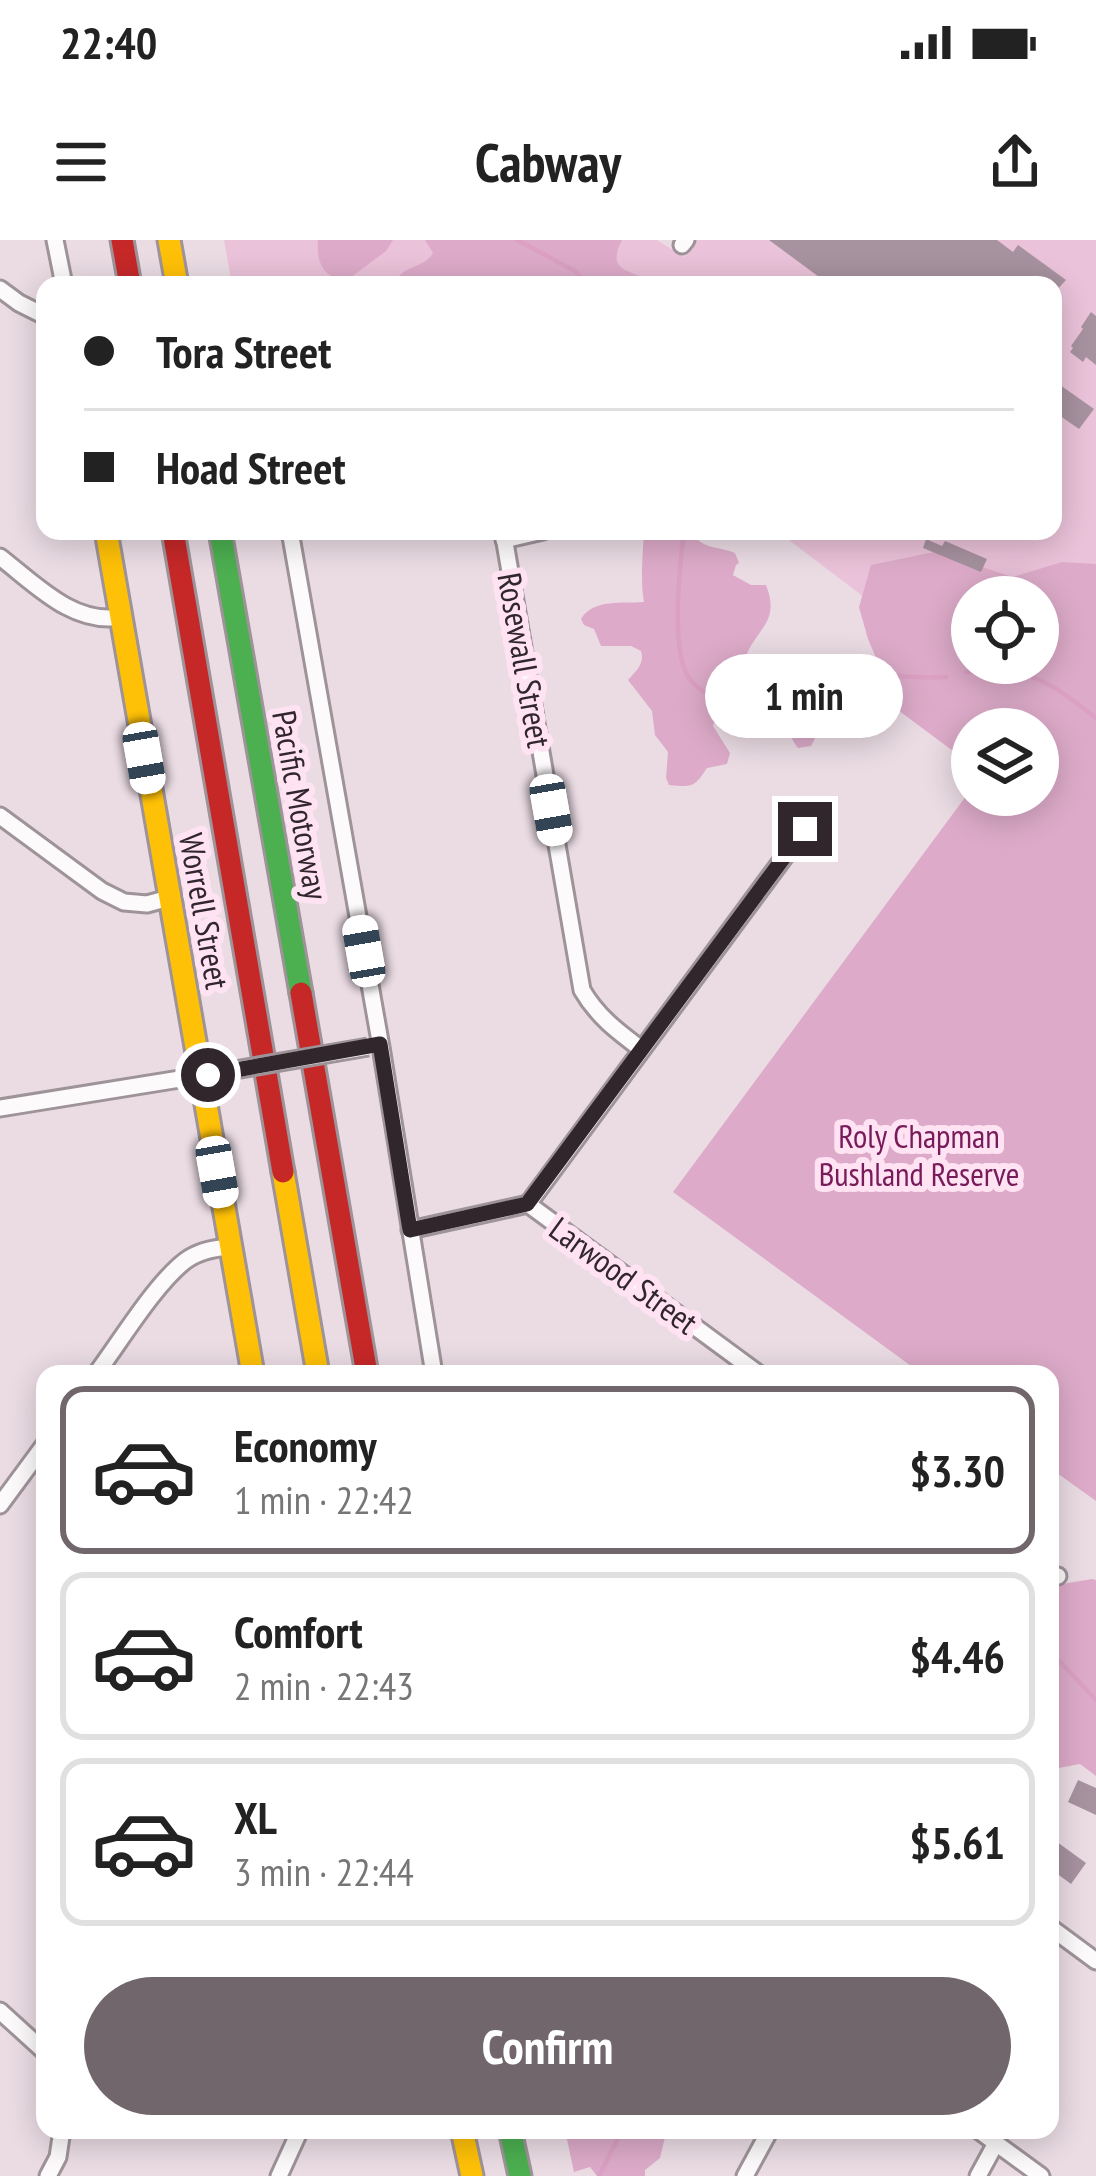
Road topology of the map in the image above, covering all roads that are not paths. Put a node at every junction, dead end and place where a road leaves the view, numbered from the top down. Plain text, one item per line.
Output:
1 (55, 240) edge
2 (122, 240) edge
3 (170, 240) edge
4 (62, 276) edge
5 (128, 276) edge
6 (176, 276) edge
7 (0, 289) edge
8 (36, 312) edge
9 (107, 540) edge
10 (175, 540) edge
11 (222, 540) edge
12 (291, 540) edge
13 (504, 540) edge
14 (0, 557) edge
15 (120, 617) junction
16 (0, 815) edge
17 (805, 829) dead end
18 (169, 898) junction
19 (374, 1046) junction
20 (641, 1049) junction
21 (212, 1074) junction
22 (0, 1108) edge
23 (527, 1204) junction
24 (410, 1230) junction
25 (230, 1247) junction
26 (103, 1365) edge
27 (251, 1365) edge
28 (316, 1365) edge
29 (365, 1365) edge
30 (432, 1365) edge
31 (747, 1365) edge
32 (36, 1456) edge
33 (0, 1505) edge
34 (1059, 1934) edge
35 (1096, 1961) edge
36 (0, 2011) edge
37 (36, 2044) edge
38 (61, 2139) edge
39 (296, 2139) edge
40 (464, 2139) edge
41 (512, 2139) edge
42 (765, 2139) edge
43 (990, 2139) edge
44 (996, 2143) junction
45 (48, 2176) edge
46 (279, 2176) edge
47 (472, 2176) edge
48 (520, 2176) edge
49 (745, 2176) edge
50 (978, 2176) edge
51 (1041, 2176) edge

1 - 4 street
2 - 5 main road
3 - 6 main road
7 - 8 street
9 - 15 main road, Worrell Street
10 - 28 main road
11 - 29 main road, Pacific Motorway
12 - 19 street
13 - 20 street, Rosewall Street
14 - 15 street
15 - 18 main road, Worrell Street
16 - 18 street
17 - 20 street
18 - 21 main road, Worrell Street
19 - 21 street, bridge
19 - 24 street
20 - 23 street
21 - 22 street
21 - 25 main road, Worrell Street
23 - 24 street, Larwood Street
23 - 31 street, Larwood Street
24 - 30 street
25 - 26 street
25 - 27 main road, Worrell Street
32 - 33 street
34 - 35 street
36 - 37 street
38 - 45 street
39 - 46 street
40 - 47 main road
41 - 48 main road
42 - 49 street
43 - 44 street
44 - 50 street
44 - 51 street

